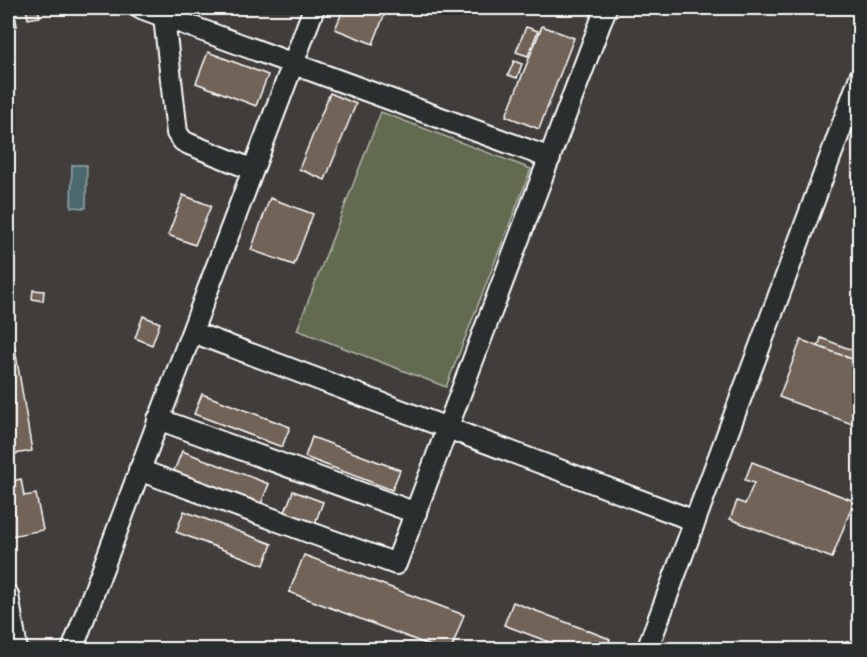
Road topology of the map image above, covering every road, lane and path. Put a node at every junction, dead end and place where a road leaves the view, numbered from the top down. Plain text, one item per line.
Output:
1 (141, 8) edge
2 (314, 8) edge
3 (606, 8) edge
4 (163, 12) edge
5 (293, 64) junction
6 (860, 77) edge
7 (550, 158) junction
8 (251, 169) junction
9 (203, 336) dead end
10 (158, 419) junction
11 (447, 428) junction
12 (140, 470) junction
13 (416, 513) junction
14 (695, 521) junction
15 (8, 595) edge
16 (17, 650) edge
17 (72, 650) edge
18 (647, 650) edge

1 - 4 lane
2 - 5 lane
3 - 7 lane
4 - 5 lane
4 - 8 lane
5 - 7 lane
5 - 8 lane
6 - 14 lane
7 - 11 lane
8 - 10 lane
9 - 11 lane
10 - 12 lane
10 - 13 lane
11 - 13 lane
11 - 14 lane
12 - 13 lane
12 - 17 lane
14 - 18 lane
15 - 16 lane

